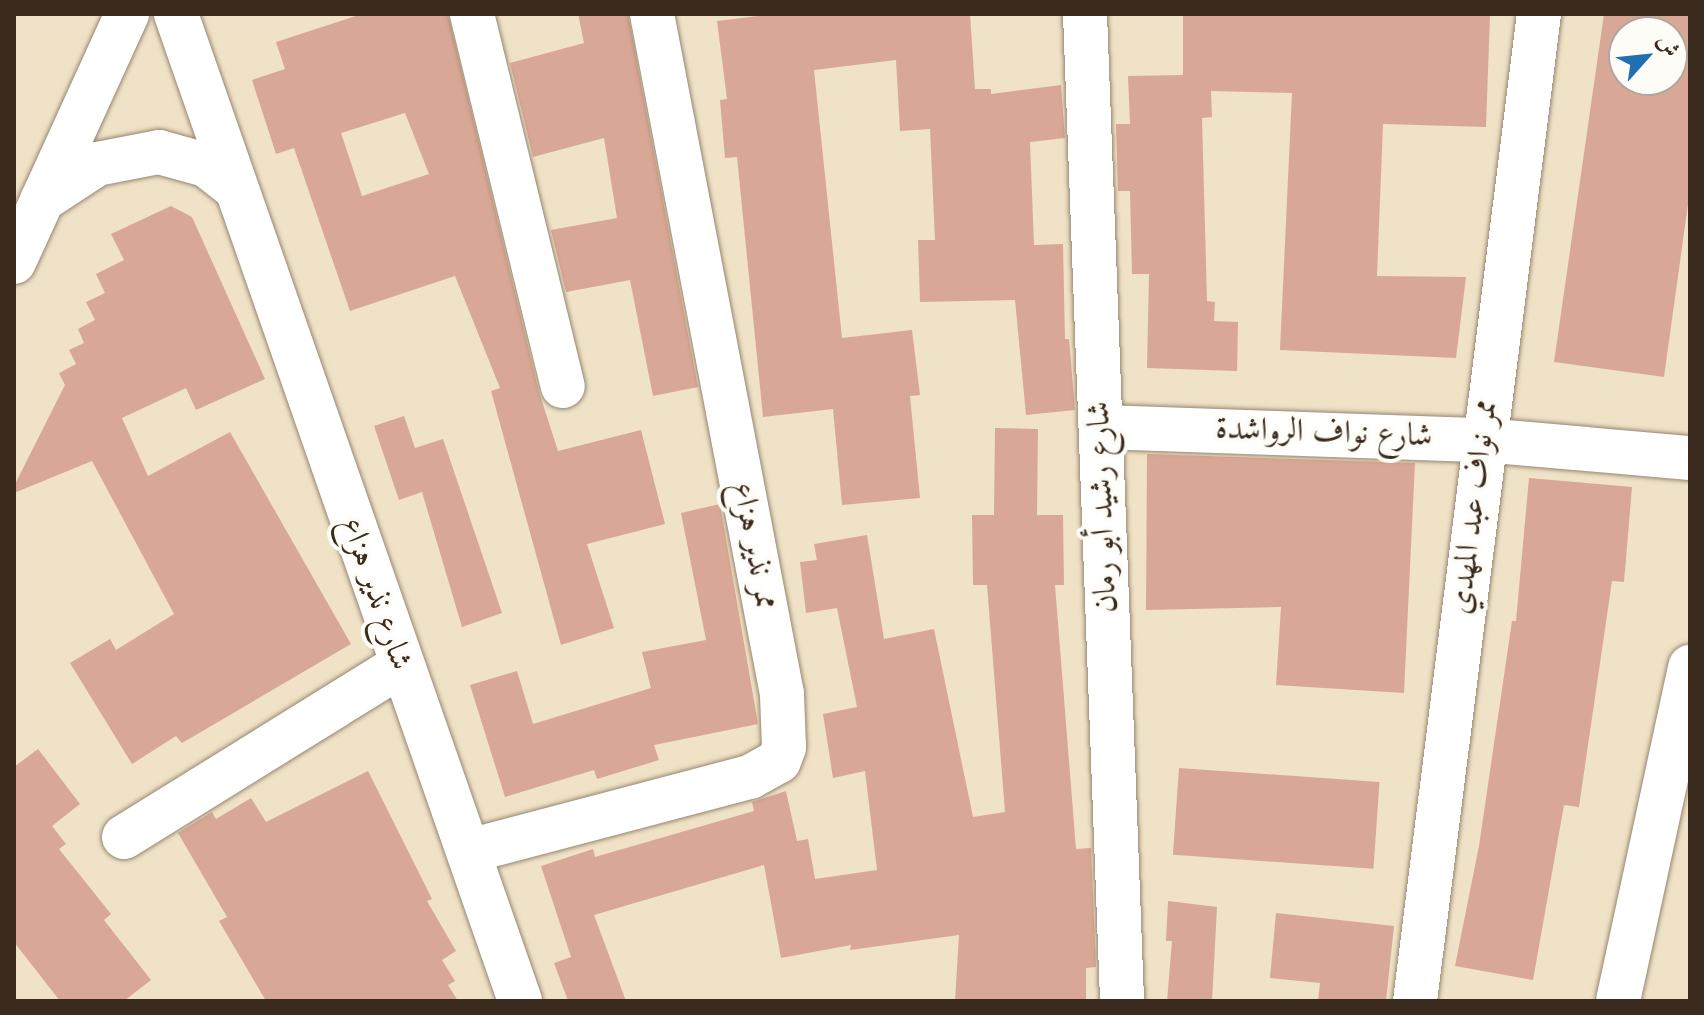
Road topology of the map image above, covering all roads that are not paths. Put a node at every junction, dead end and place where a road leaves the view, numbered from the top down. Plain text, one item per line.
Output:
1 (127, 14) edge
2 (176, 14) edge
3 (472, 14) edge
4 (652, 14) edge
5 (1085, 14) edge
6 (1539, 14) edge
7 (234, 187) junction
8 (42, 200) junction
9 (14, 262) edge
10 (563, 386) dead end
11 (1102, 427) junction
12 (1483, 440) junction
13 (1690, 458) edge
14 (400, 666) junction
15 (1690, 667) edge
16 (1682, 750) edge
17 (124, 837) dead end
18 (469, 851) junction
19 (520, 1001) edge
20 (1122, 1001) edge
21 (1415, 1001) edge
22 (1618, 1001) edge

1 - 8 street
2 - 7 street, شارع نذير هزاع
3 - 10 street
4 - 18 street, ممر نذير هزاع
5 - 11 street, شارع رشيد أبو رمان
6 - 12 street, ممر نواف عبد المهدي
7 - 8 street
7 - 14 street, شارع نذير هزاع
8 - 9 street
11 - 12 street, شارع نواف الرواشدة
11 - 20 street, شارع رشيد أبو رمان
12 - 13 street, شارع نواف الرواشدة
12 - 21 street, ممر نواف عبد المهدي
14 - 17 street
14 - 18 street, شارع نذير هزاع
15 - 16 street
16 - 22 street
18 - 19 street, شارع نذير هزاع

